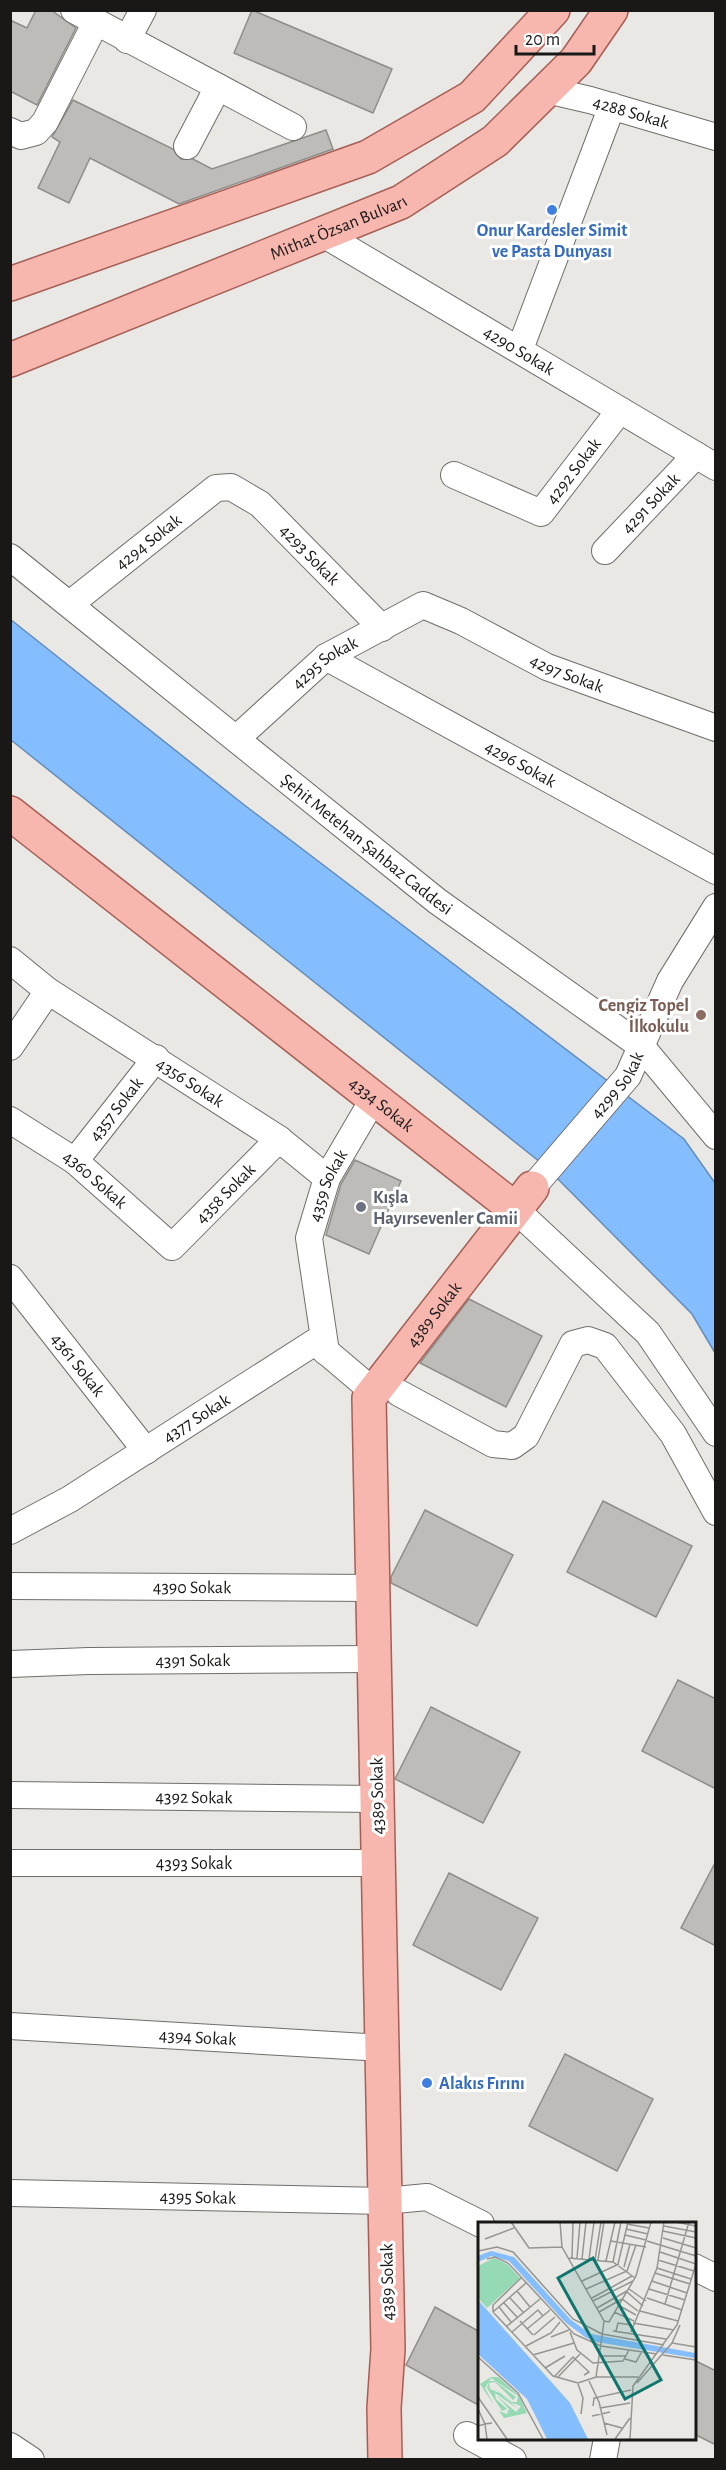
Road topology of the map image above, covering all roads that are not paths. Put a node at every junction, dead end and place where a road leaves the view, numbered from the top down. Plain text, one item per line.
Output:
1 (143, 10) edge
2 (553, 10) edge
3 (611, 10) edge
4 (85, 16) edge
5 (127, 40) junction
6 (218, 87) junction
7 (547, 90) junction
8 (612, 106) junction
9 (293, 127) dead end
10 (10, 131) edge
11 (716, 136) edge
12 (187, 146) dead end
13 (323, 234) junction
14 (10, 284) edge
15 (520, 349) junction
16 (10, 360) edge
17 (620, 410) junction
18 (706, 461) edge
19 (454, 475) dead end
20 (231, 487) joint
21 (604, 551) dead end
22 (10, 557) edge
23 (69, 604) junction
24 (423, 605) joint
25 (382, 628) junction
26 (326, 657) junction
27 (716, 728) edge
28 (237, 738) junction
29 (10, 813) edge
30 (716, 871) edge
31 (716, 907) edge
32 (10, 960) edge
33 (48, 991) junction
34 (641, 1046) junction
35 (10, 1047) edge
36 (156, 1058) junction
37 (374, 1098) junction
38 (10, 1120) edge
39 (716, 1136) edge
40 (279, 1139) junction
41 (75, 1161) junction
42 (327, 1178) junction
43 (524, 1198) junction
44 (172, 1247) joint
45 (10, 1278) edge
46 (326, 1352) junction
47 (386, 1393) junction
48 (716, 1433) edge
49 (146, 1451) junction
50 (716, 1512) edge
51 (12, 1529) edge
52 (10, 1586) edge
53 (373, 1588) junction
54 (375, 1659) junction
55 (10, 1664) edge
56 (10, 1795) edge
57 (378, 1799) junction
58 (10, 1863) edge
59 (379, 1863) junction
60 (10, 2026) edge
61 (383, 2048) junction
62 (11, 2194) edge
63 (385, 2201) junction
64 (478, 2222) edge
65 (696, 2268) edge
66 (716, 2278) edge
67 (467, 2435) dead end
68 (607, 2440) edge
69 (10, 2446) edge
70 (31, 2460) edge
71 (385, 2460) edge
72 (513, 2460) edge
73 (603, 2460) edge

1 - 5 street
2 - 14 main road
3 - 7 main road, Mithat Özsan Bulvarı
4 - 5 street
4 - 10 street
5 - 6 street
6 - 9 street
6 - 12 street
7 - 8 street, 4288 Sokak
7 - 13 main road, Mithat Özsan Bulvarı
8 - 11 street, 4288 Sokak
8 - 15 street
13 - 15 street, 4290 Sokak
13 - 16 main road, Mithat Özsan Bulvarı
15 - 17 street, 4290 Sokak
17 - 18 street, 4290 Sokak
17 - 19 street, 4292 Sokak
18 - 21 street, 4291 Sokak
20 - 23 street, 4294 Sokak
20 - 25 street, 4293 Sokak
22 - 23 street, Şehit Metehan Şahbaz Caddesi
23 - 28 street, Şehit Metehan Şahbaz Caddesi
24 - 25 street, 4295 Sokak
24 - 27 street, 4297 Sokak
25 - 26 street, 4295 Sokak
26 - 28 street, 4295 Sokak
26 - 30 street, 4296 Sokak
28 - 34 street, Şehit Metehan Şahbaz Caddesi
29 - 37 main road, 4334 Sokak
31 - 34 street, 4299 Sokak
32 - 33 street, 4356 Sokak
33 - 35 street
33 - 36 street, 4356 Sokak
34 - 39 street, Şehit Metehan Şahbaz Caddesi
34 - 43 street, 4299 Sokak
36 - 40 street, 4356 Sokak
36 - 41 street, 4357 Sokak
37 - 42 street, 4359 Sokak
37 - 43 main road, 4334 Sokak
38 - 41 street, 4360 Sokak
40 - 42 street, 4356 Sokak
40 - 44 street, 4358 Sokak
41 - 44 street, 4360 Sokak
42 - 46 street, 4359 Sokak
43 - 47 main road, 4389 Sokak
43 - 48 street, 4334 Sokak
45 - 49 street, 4361 Sokak
46 - 47 street
46 - 49 street, 4377 Sokak
47 - 50 street
47 - 53 main road, 4389 Sokak
49 - 51 street, 4377 Sokak
52 - 53 street, 4390 Sokak
53 - 54 main road, 4389 Sokak
54 - 55 street, 4391 Sokak
54 - 57 main road, 4389 Sokak
56 - 57 street, 4392 Sokak
57 - 59 main road, 4389 Sokak
58 - 59 street, 4393 Sokak
59 - 61 main road, 4389 Sokak
60 - 61 street, 4394 Sokak
61 - 63 main road, 4389 Sokak
62 - 63 street, 4395 Sokak
63 - 64 street, 4395 Sokak
63 - 71 main road, 4389 Sokak
65 - 66 street
67 - 72 street
68 - 73 street
69 - 70 street

